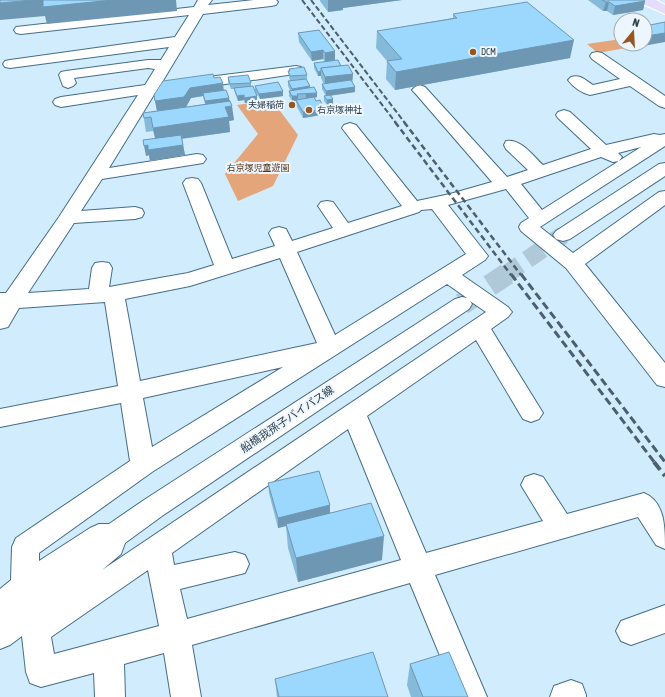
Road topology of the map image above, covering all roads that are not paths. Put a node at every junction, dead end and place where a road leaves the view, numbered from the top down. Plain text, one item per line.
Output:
1 (646, 0) edge
2 (271, 2) dead end
3 (202, 5) edge
4 (664, 8) edge
5 (21, 30) dead end
6 (180, 41) junction
7 (597, 56) dead end
8 (10, 64) dead end
9 (165, 65) junction
10 (296, 70) edge
11 (576, 80) dead end
12 (633, 81) junction
13 (68, 83) dead end
14 (149, 90) junction
15 (420, 90) dead end
16 (61, 102) dead end
17 (665, 103) edge
18 (564, 115) dead end
19 (350, 128) dead end
20 (665, 138) edge
21 (512, 145) dead end
22 (604, 151) junction
23 (197, 159) dead end
24 (625, 164) junction
25 (665, 168) edge
26 (540, 172) junction
27 (96, 175) junction
28 (192, 183) dead end
29 (507, 183) junction
30 (436, 202) junction
31 (662, 203) edge
32 (327, 206) dead end
33 (413, 208) junction
34 (135, 213) dead end
35 (68, 218) junction
36 (540, 219) junction
37 (344, 231) junction
38 (563, 235) tunnel mouth
39 (282, 240) junction
40 (573, 263) junction
41 (225, 267) junction
42 (102, 268) dead end
43 (448, 275) junction
44 (106, 295) junction
45 (6, 300) edge
46 (462, 304) tunnel mouth
47 (0, 322) edge
48 (479, 327) junction
49 (330, 348) junction
50 (665, 379) edge
51 (131, 392) junction
52 (353, 412) junction
53 (531, 412) dead end
54 (0, 418) edge
55 (143, 465) junction
56 (534, 485) dead end
57 (561, 528) junction
58 (665, 537) edge
59 (157, 549) junction
60 (235, 564) dead end
61 (418, 568) junction
62 (163, 580) junction
63 (0, 606) edge
64 (31, 609) junction
65 (665, 619) edge
66 (632, 630) dead end
67 (0, 635) edge
68 (176, 636) junction
69 (108, 654) junction
70 (110, 697) edge
71 (186, 697) edge
72 (472, 697) edge

1 - 4 main road
2 - 3 street
3 - 5 street
3 - 6 street
6 - 8 street
6 - 9 street
7 - 12 street
9 - 13 street
9 - 14 street
10 - 14 street
11 - 12 street
12 - 17 street
14 - 16 street
14 - 27 street
15 - 29 street
18 - 22 street
19 - 33 street
20 - 22 street
20 - 24 street
21 - 26 street
22 - 24 street
22 - 26 street
23 - 27 street
24 - 36 street
25 - 38 street
26 - 29 street
27 - 35 street
28 - 41 street
29 - 30 street
29 - 36 street
30 - 33 street
30 - 43 street
31 - 40 street
32 - 37 street
33 - 37 street
34 - 35 street
35 - 45 street
36 - 40 street
37 - 39 street
39 - 41 street
39 - 49 street
40 - 50 street
41 - 44 street
42 - 44 street
43 - 48 street
43 - 49 street
44 - 45 street
44 - 51 street
45 - 47 street
46 - 64 street, 船橋我孫子バイパス線
48 - 52 street
48 - 53 street
49 - 51 street
49 - 55 street
51 - 54 street
51 - 55 street
52 - 59 street
52 - 61 street
55 - 64 street
56 - 57 street
57 - 58 street
57 - 61 street
59 - 62 street
59 - 64 street
60 - 62 street
61 - 68 street
61 - 72 street
62 - 68 street
63 - 64 street, 船橋我孫子バイパス線
64 - 67 street, 船橋我孫子バイパス線
64 - 69 street
65 - 66 street
68 - 69 street
68 - 71 street
69 - 70 street

